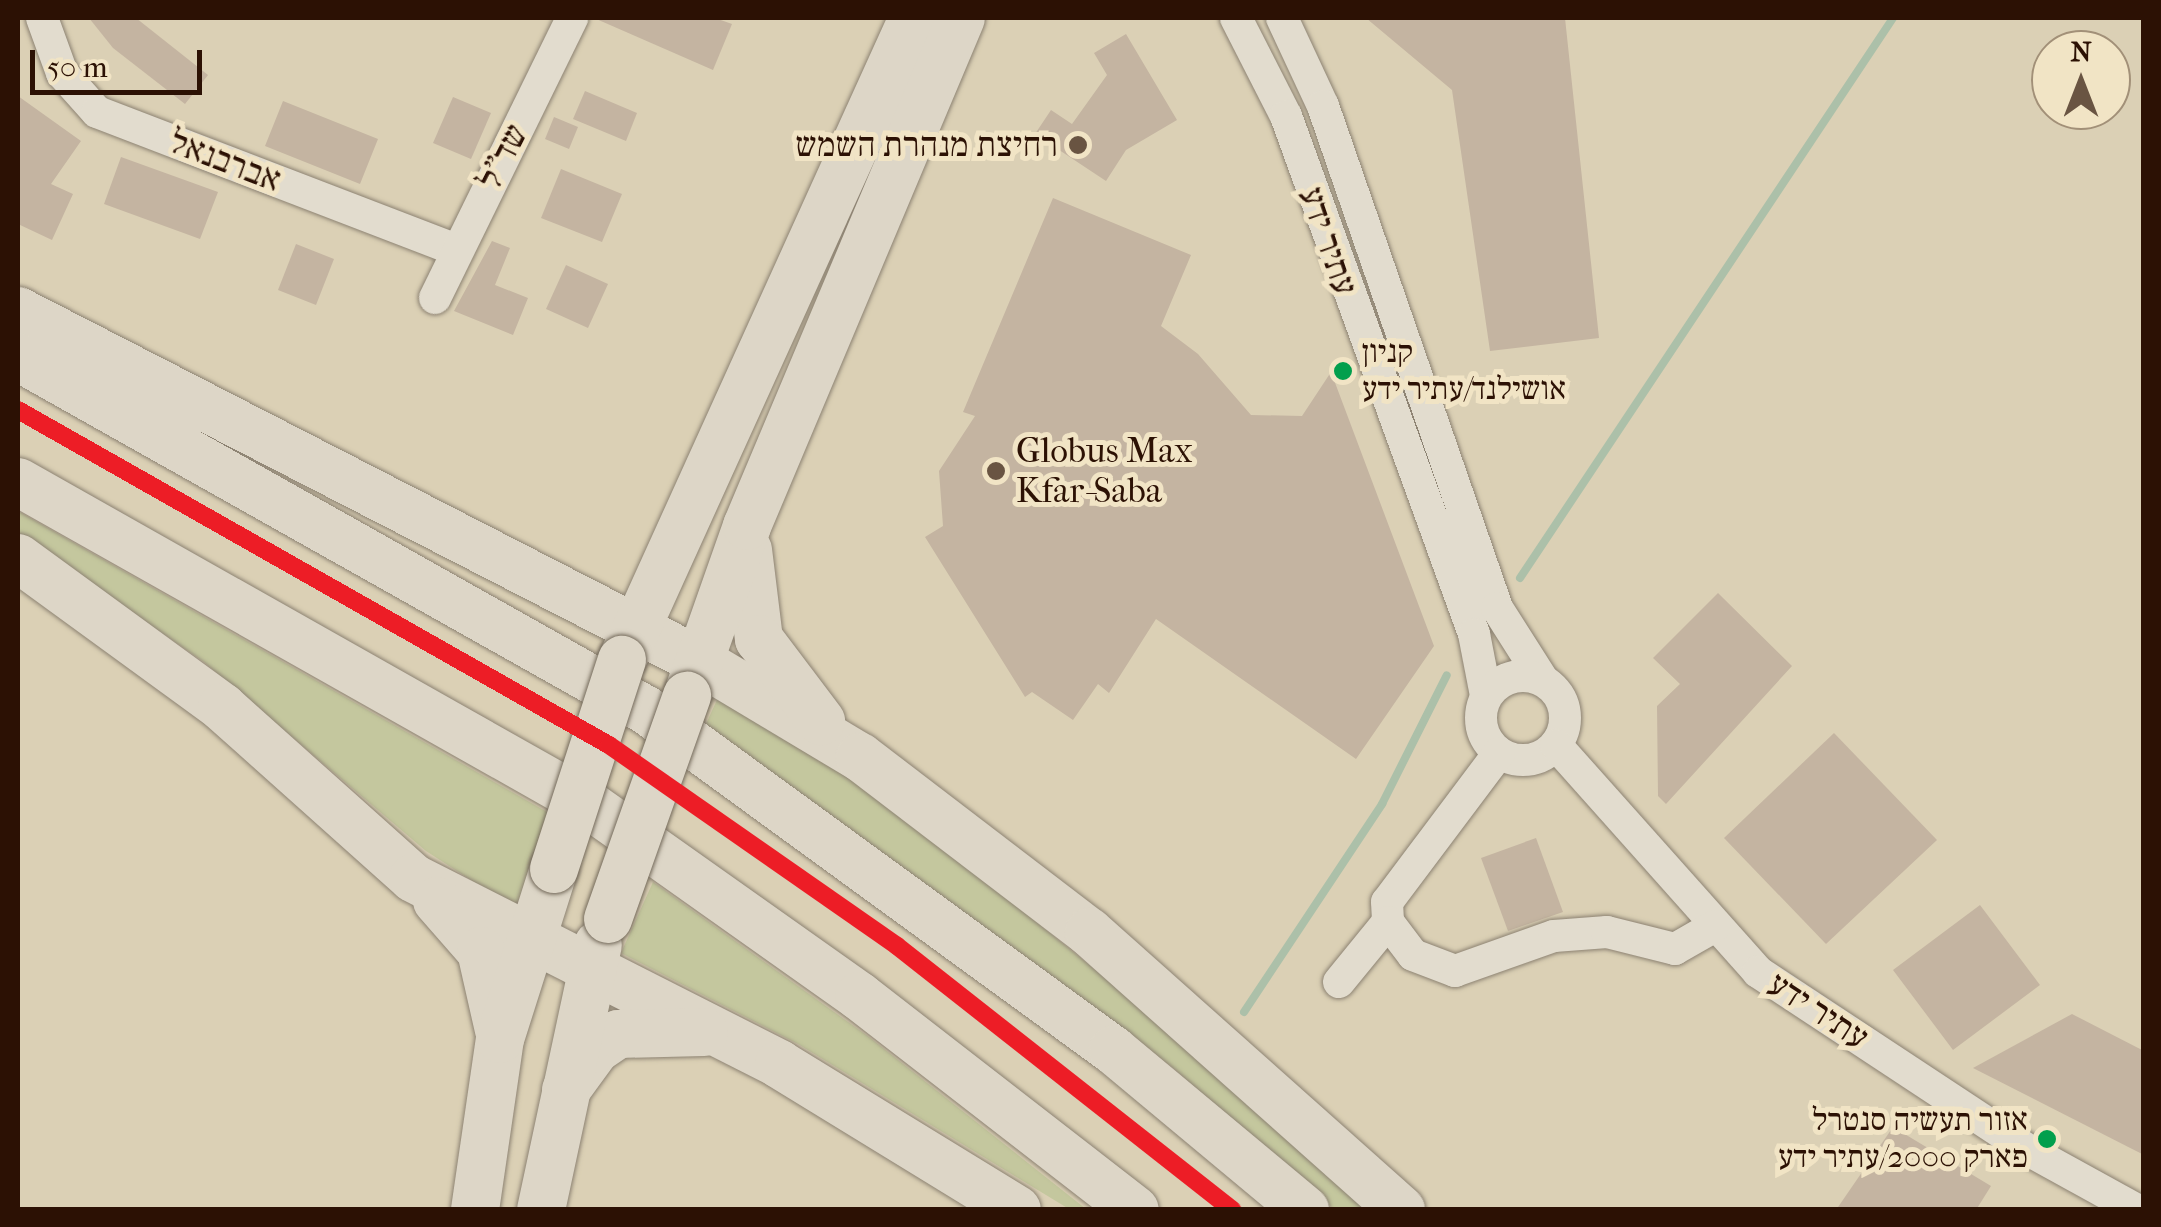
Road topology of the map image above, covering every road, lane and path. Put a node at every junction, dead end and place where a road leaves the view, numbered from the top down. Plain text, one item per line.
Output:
1 (42, 18) edge
2 (572, 18) edge
3 (913, 18) edge
4 (961, 18) edge
5 (1236, 18) edge
6 (1282, 18) edge
7 (456, 250) junction
8 (435, 298) dead end
9 (18, 311) edge
10 (18, 357) edge
11 (734, 420) junction
12 (18, 482) edge
13 (747, 526) junction
14 (18, 558) edge
15 (558, 587) junction
16 (629, 644) junction
17 (694, 679) junction
18 (1542, 680) junction
19 (1486, 696) junction
20 (1556, 744) junction
21 (1498, 753) junction
22 (860, 757) junction
23 (413, 878) junction
24 (1388, 922) junction
25 (1714, 926) junction
26 (529, 941) junction
27 (587, 970) junction
28 (1339, 982) dead end
29 (714, 1032) junction
30 (500, 1040) junction
31 (558, 1101) junction
32 (475, 1210) edge
33 (541, 1210) edge
34 (1017, 1210) edge
35 (1135, 1210) edge
36 (1305, 1210) edge
37 (1401, 1210) edge
38 (2137, 1210) edge

1 - 7 street, אברבנאל
2 - 7 street, שד"ל
3 - 11 highway
4 - 13 highway
5 - 19 street, עתיר ידע
6 - 18 street, עתיר ידע
7 - 8 street, שד"ל
9 - 15 highway
10 - 36 highway
11 - 15 highway
11 - 16 highway
12 - 35 highway
13 - 17 highway
13 - 22 highway
14 - 23 highway
15 - 16 highway
16 - 17 highway
16 - 26 highway, bridge
17 - 22 highway
17 - 27 highway, bridge
18 - 19 street
18 - 20 street
19 - 21 street
20 - 21 street
20 - 25 street, עתיר ידע
21 - 24 street
22 - 37 highway
23 - 26 highway
23 - 30 highway
24 - 25 street
24 - 28 street
25 - 38 street, עתיר ידע
26 - 27 highway
26 - 30 highway
27 - 29 highway
27 - 31 highway
29 - 31 highway
29 - 34 highway
30 - 32 highway
31 - 33 highway

